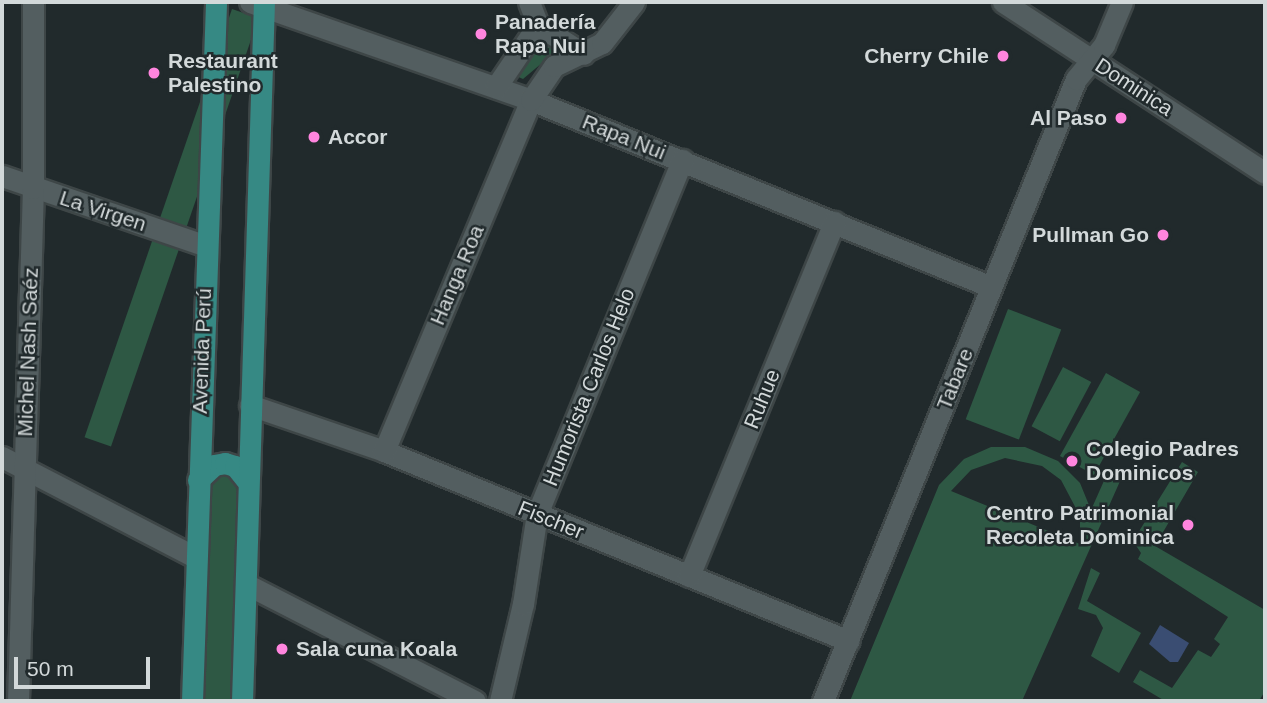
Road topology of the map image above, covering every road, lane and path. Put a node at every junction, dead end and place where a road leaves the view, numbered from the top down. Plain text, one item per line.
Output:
1 (33, 2) edge
2 (216, 2) edge
3 (529, 2) edge
4 (634, 2) edge
5 (1003, 2) edge
6 (1122, 2) edge
7 (259, 3) edge
8 (538, 25) junction
9 (584, 54) junction
10 (1091, 60) junction
11 (496, 87) junction
12 (531, 100) junction
13 (682, 160) junction
14 (1265, 173) edge
15 (2, 176) edge
16 (33, 188) junction
17 (834, 222) junction
18 (206, 246) junction
19 (992, 287) junction
20 (250, 405) junction
21 (384, 451) junction
22 (2, 457) edge
23 (24, 468) junction
24 (198, 480) junction
25 (248, 482) junction
26 (537, 514) junction
27 (195, 556) junction
28 (689, 576) junction
29 (246, 584) junction
30 (849, 642) junction
31 (18, 701) edge
32 (191, 701) edge
33 (242, 701) edge
34 (475, 701) edge
35 (500, 701) edge
36 (823, 701) edge

1 - 16 street, Michel Nash Saéz
2 - 18 main road, Avenida Perú
3 - 8 street
4 - 9 street
5 - 10 street, Dominica
6 - 10 street, Tabare
7 - 11 street, Rapa Nui
7 - 20 main road
8 - 9 street
8 - 11 street
9 - 12 street
10 - 14 street, Dominica
10 - 19 street, Tabare
11 - 12 street, Rapa Nui
12 - 13 street, Rapa Nui
12 - 21 street, Hanga Roa
13 - 17 street, Rapa Nui
13 - 26 street, Humorista Carlos Helo
15 - 16 street, La Virgen
16 - 18 street, La Virgen
16 - 23 street, Michel Nash Saéz
17 - 19 street, Rapa Nui
17 - 28 street, Ruhue
18 - 24 main road, Avenida Perú
19 - 30 street, Tabare
20 - 21 street, Fischer
20 - 25 main road
21 - 26 street, Fischer
22 - 23 street
23 - 27 street
23 - 31 street, Michel Nash Saéz
24 - 25 main road
24 - 27 main road, Avenida Perú
25 - 29 main road
26 - 28 street, Fischer
26 - 35 street, Humorista Carlos Helo
27 - 32 main road, Avenida Perú
28 - 30 street, Fischer
29 - 33 main road
29 - 34 street
30 - 36 street, Tabare

